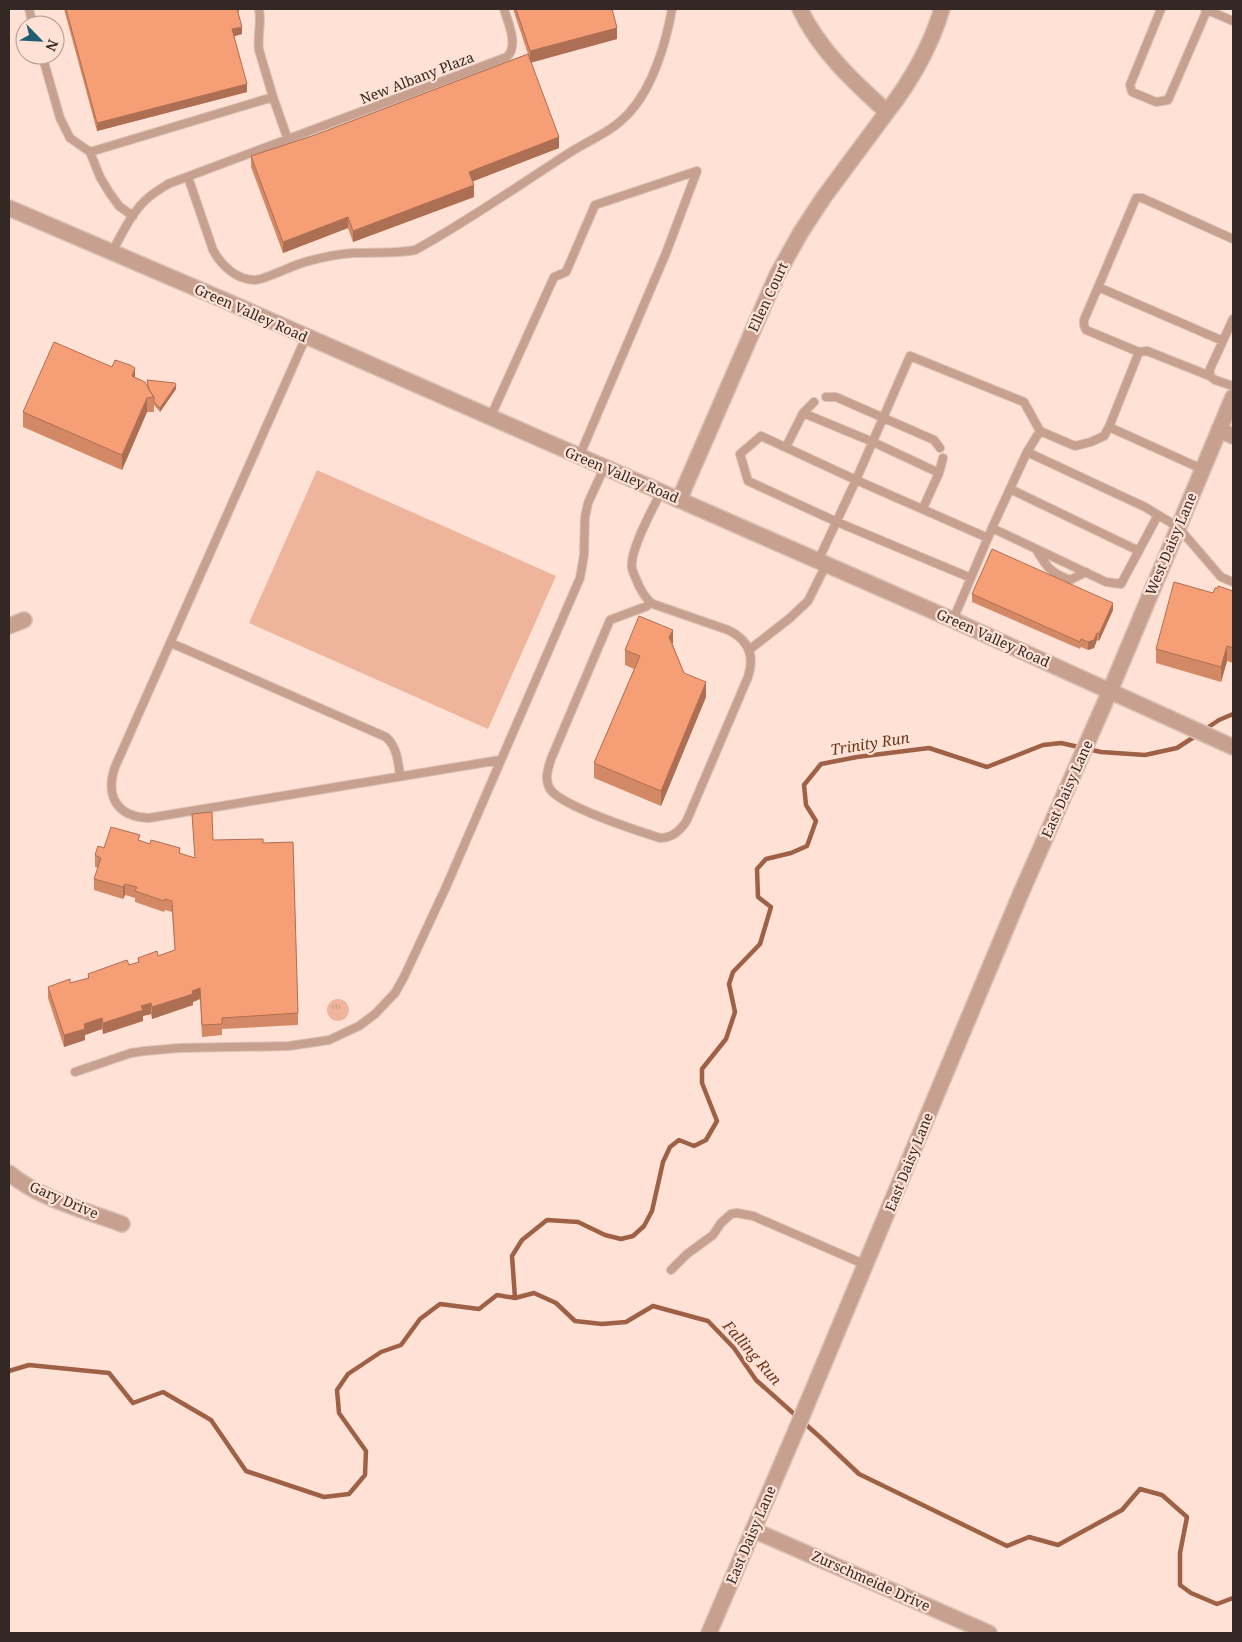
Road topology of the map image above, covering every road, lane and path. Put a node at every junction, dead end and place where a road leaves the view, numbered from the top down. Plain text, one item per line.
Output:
1 (259, 9) edge
2 (504, 9) edge
3 (672, 9) edge
4 (800, 9) edge
5 (942, 9) edge
6 (1161, 9) edge
7 (1206, 9) edge
8 (1233, 21) edge
9 (45, 65) edge
10 (272, 97) junction
11 (888, 112) junction
12 (288, 140) junction
13 (90, 152) junction
14 (188, 177) junction
15 (9, 208) edge
16 (133, 216) junction
17 (1233, 239) edge
18 (112, 252) junction
19 (1098, 287) junction
20 (1233, 319) edge
21 (306, 337) junction
22 (1223, 341) junction
23 (1139, 352) junction
24 (1210, 376) junction
25 (1233, 386) edge
26 (826, 397) dead end
27 (1233, 397) edge
28 (814, 402) dead end
29 (803, 413) junction
30 (490, 418) junction
31 (883, 419) junction
32 (1109, 426) junction
33 (1219, 430) junction
34 (1040, 431) junction
35 (1233, 436) edge
36 (873, 442) junction
37 (786, 447) junction
38 (940, 448) dead end
39 (1028, 452) junction
40 (579, 457) junction
41 (943, 458) dead end
42 (604, 468) junction
43 (1202, 469) junction
44 (939, 473) junction
45 (856, 480) junction
46 (1010, 489) junction
47 (661, 492) junction
48 (679, 500) junction
49 (923, 508) junction
50 (1158, 515) junction
51 (837, 522) junction
52 (1178, 527) junction
53 (992, 528) junction
54 (988, 538) junction
55 (1036, 548) junction
56 (1139, 551) junction
57 (822, 563) junction
58 (1086, 572) junction
59 (971, 578) junction
60 (1233, 582) edge
61 (650, 602) junction
62 (24, 620) dead end
63 (953, 620) junction
64 (9, 626) edge
65 (171, 643) junction
66 (749, 650) junction
67 (1110, 691) junction
68 (1233, 746) edge
69 (500, 760) junction
70 (400, 776) junction
71 (75, 1072) dead end
72 (9, 1173) edge
73 (122, 1224) dead end
74 (866, 1265) junction
75 (671, 1270) dead end
76 (753, 1530) junction
77 (709, 1633) edge
78 (989, 1633) edge

1 - 10 lane
2 - 12 lane, New Albany Plaza
3 - 14 lane
4 - 11 street
5 - 11 street, Ellen Court
6 - 7 lane
7 - 8 lane
9 - 13 lane
10 - 12 lane
10 - 13 lane
11 - 48 street, Ellen Court
12 - 14 lane, New Albany Plaza
13 - 16 lane
14 - 16 lane, New Albany Plaza
15 - 18 street, Green Valley Road
16 - 18 lane, New Albany Plaza
17 - 19 lane
18 - 21 street, Green Valley Road
19 - 22 lane
19 - 23 lane
20 - 22 lane
21 - 30 street, Green Valley Road
21 - 65 lane
22 - 24 lane
23 - 24 lane
23 - 32 lane
24 - 25 lane
26 - 31 lane
27 - 33 street, West Daisy Lane
28 - 29 lane
29 - 36 lane
29 - 37 lane
30 - 40 street, Green Valley Road
30 - 40 lane
31 - 34 lane
31 - 36 lane
31 - 38 lane
32 - 34 lane
32 - 43 lane
33 - 35 street
33 - 43 street, West Daisy Lane
34 - 39 lane
36 - 44 lane
36 - 45 lane
37 - 45 lane
37 - 51 lane
39 - 46 lane
39 - 50 lane
40 - 42 street, Green Valley Road
41 - 44 lane
42 - 47 street, Green Valley Road
42 - 69 lane
43 - 52 street, West Daisy Lane
44 - 49 lane
45 - 49 lane
45 - 51 lane
46 - 53 lane
46 - 56 lane
47 - 48 street, Green Valley Road
47 - 61 lane
48 - 57 street, Green Valley Road
49 - 54 lane
50 - 52 lane
50 - 56 lane
51 - 57 lane
51 - 59 lane
52 - 60 lane
52 - 67 street, West Daisy Lane
53 - 54 lane
53 - 55 lane
54 - 59 lane
55 - 58 lane
55 - 58 lane
56 - 58 lane
57 - 63 street, Green Valley Road
57 - 66 lane
59 - 63 lane
61 - 66 lane
61 - 66 lane
62 - 64 street
63 - 67 street, Green Valley Road
65 - 70 lane
65 - 70 lane
67 - 68 street, Green Valley Road
67 - 74 street, East Daisy Lane
69 - 70 lane
69 - 71 lane
72 - 73 street, Gary Drive
74 - 75 lane
74 - 76 street, East Daisy Lane
76 - 77 street, East Daisy Lane
76 - 78 street, Zurschmeide Drive

